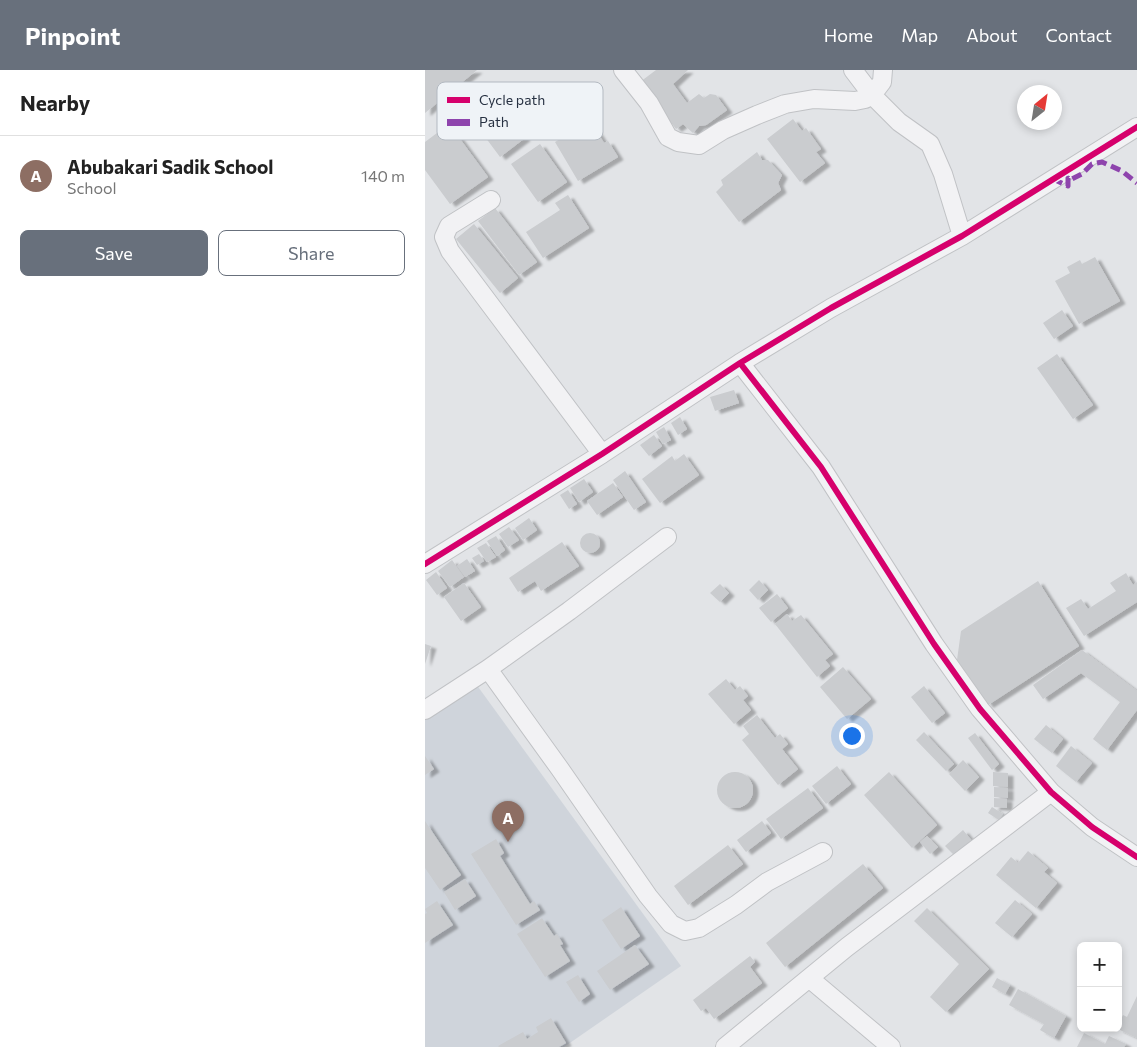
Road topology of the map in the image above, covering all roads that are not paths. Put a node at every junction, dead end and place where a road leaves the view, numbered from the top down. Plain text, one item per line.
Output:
1 (623, 70) edge
2 (853, 70) edge
3 (883, 70) edge
4 (872, 95) junction
5 (1137, 127) edge
6 (491, 200) dead end
7 (963, 236) junction
8 (741, 363) junction
9 (602, 454) junction
10 (667, 537) dead end
11 (425, 564) edge
12 (488, 669) junction
13 (425, 710) edge
14 (1051, 792) junction
15 (823, 852) dead end
16 (1137, 857) edge
17 (809, 978) junction
18 (725, 1047) edge
19 (891, 1047) edge

1 - 4 street
2 - 4 street
3 - 4 street
4 - 7 street
5 - 7 street
6 - 9 street
7 - 8 street
8 - 9 street
8 - 14 street
9 - 11 street
10 - 12 street
12 - 13 street
12 - 15 street
14 - 16 street
14 - 17 street
17 - 18 street
17 - 19 street

